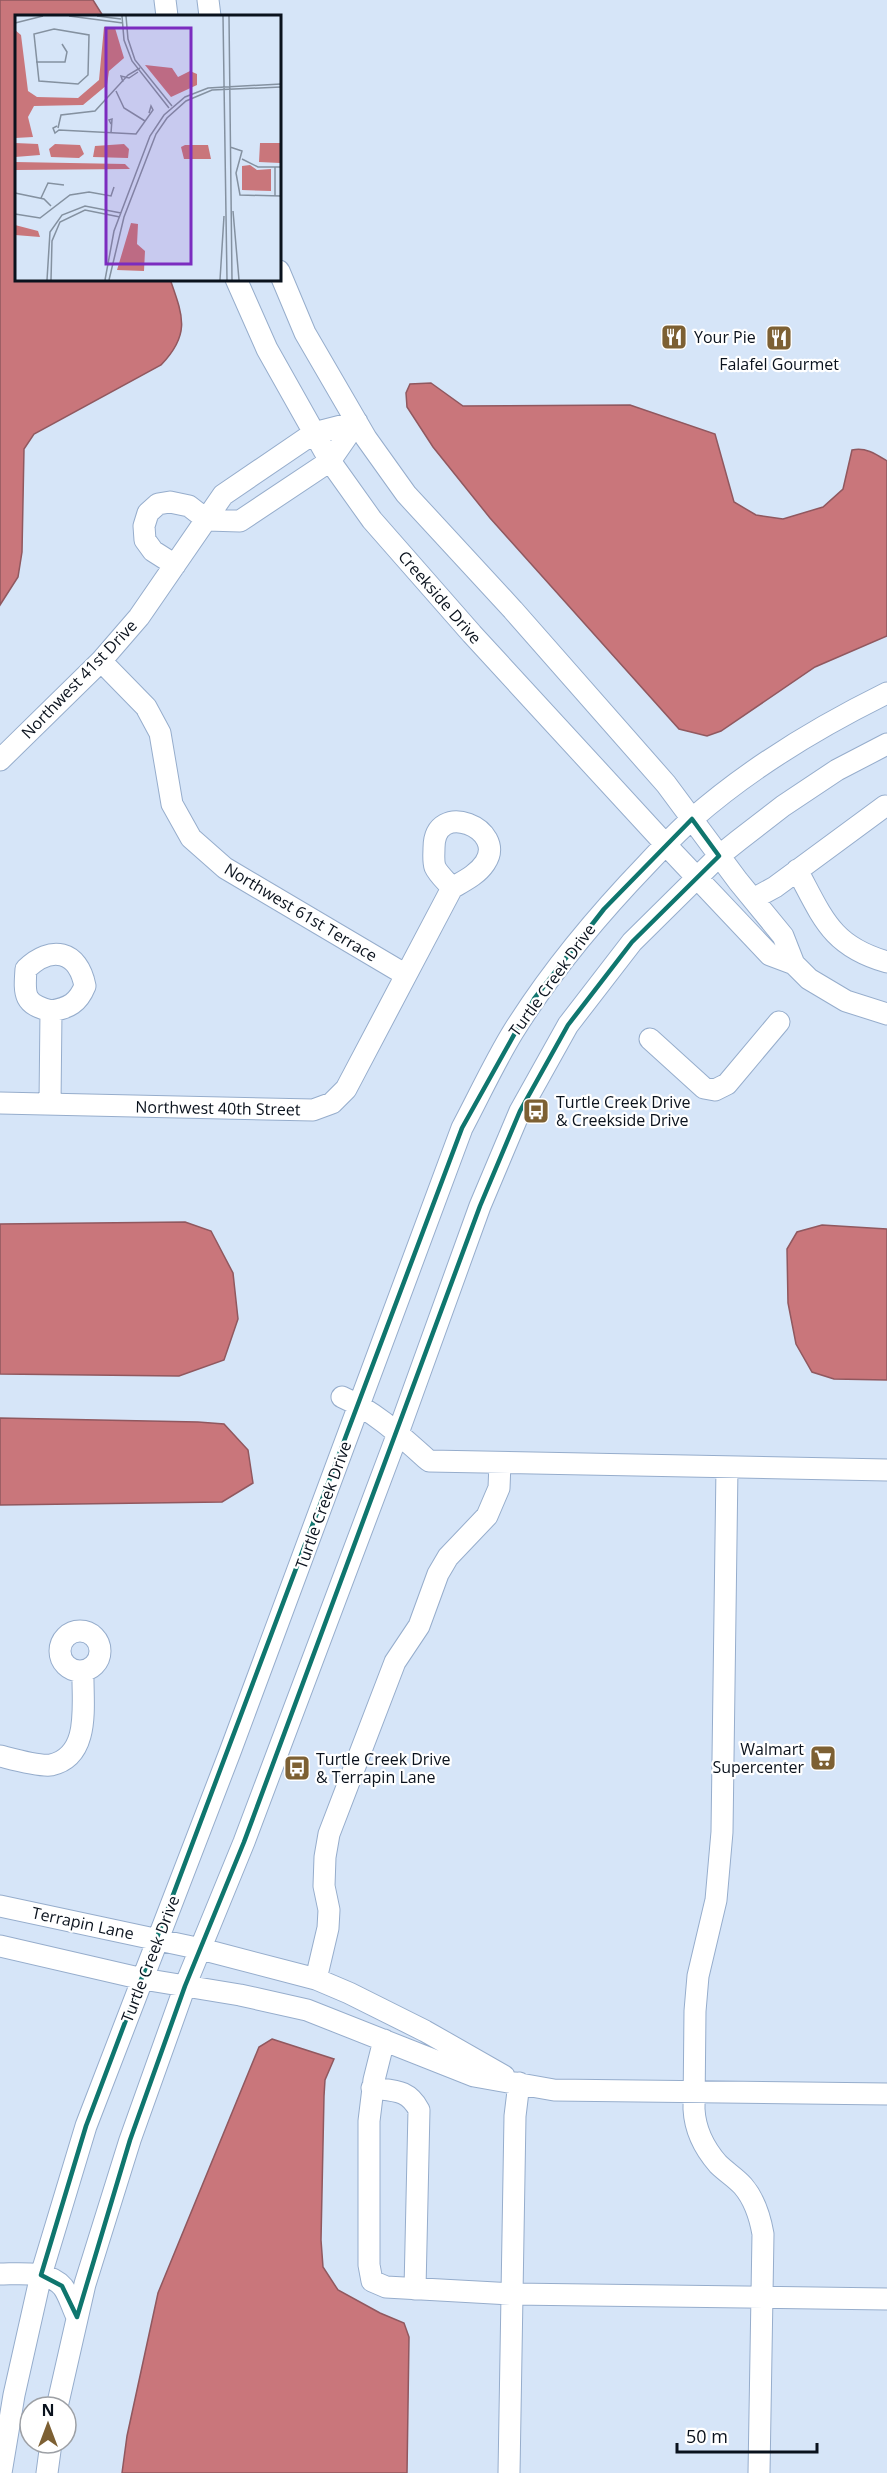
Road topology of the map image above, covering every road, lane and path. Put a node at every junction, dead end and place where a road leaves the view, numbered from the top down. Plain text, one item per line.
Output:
1 (165, 0) edge
2 (208, 0) edge
3 (167, 15) edge
4 (210, 15) edge
5 (280, 273) edge
6 (236, 280) edge
7 (357, 422) junction
8 (314, 433) junction
9 (330, 461) junction
10 (251, 476) junction
11 (268, 502) junction
12 (207, 520) junction
13 (175, 566) junction
14 (101, 661) junction
15 (887, 693) edge
16 (887, 744) edge
17 (0, 760) edge
18 (885, 806) dead end
19 (692, 819) junction
20 (666, 845) junction
21 (719, 856) junction
22 (797, 870) junction
23 (697, 878) junction
24 (452, 888) dead end
25 (753, 899) junction
26 (887, 962) edge
27 (794, 964) junction
28 (406, 975) junction
29 (51, 1011) dead end
30 (887, 1014) edge
31 (779, 1023) dead end
32 (650, 1039) dead end
33 (0, 1103) edge
34 (50, 1104) junction
35 (351, 1401) junction
36 (398, 1433) junction
37 (500, 1463) junction
38 (727, 1467) junction
39 (887, 1470) edge
40 (83, 1671) dead end
41 (0, 1756) edge
42 (0, 1906) edge
43 (158, 1939) junction
44 (0, 1946) edge
45 (201, 1949) junction
46 (143, 1979) junction
47 (316, 1979) junction
48 (185, 1986) junction
49 (384, 2040) junction
50 (519, 2083) junction
51 (372, 2088) junction
52 (695, 2092) junction
53 (887, 2094) edge
54 (0, 2274) edge
55 (41, 2275) junction
56 (416, 2289) junction
57 (512, 2294) junction
58 (762, 2299) junction
59 (887, 2299) edge
60 (77, 2317) junction
61 (60, 2395) edge
62 (49, 2455) edge
63 (1, 2473) edge
64 (47, 2473) edge
65 (509, 2473) edge
66 (759, 2473) edge

1 - 3 street
2 - 4 street
5 - 7 street
6 - 8 street, Creekside Drive
7 - 8 street, Northwest 41st Drive
7 - 9 street
7 - 19 street
8 - 9 street, Creekside Drive
8 - 10 street, Northwest 41st Drive
9 - 11 street
9 - 20 street, Creekside Drive
10 - 11 street
10 - 12 street, Northwest 41st Drive
11 - 12 street
12 - 13 street, Northwest 41st Drive
12 - 13 street
13 - 14 street, Northwest 41st Drive
14 - 17 street, Northwest 41st Drive
14 - 28 street, Northwest 61st Terrace
15 - 19 street, Turtle Creek Drive
16 - 21 street
18 - 22 street
19 - 20 street, Turtle Creek Drive
19 - 21 street
20 - 23 street, Creekside Drive
20 - 35 street, Turtle Creek Drive
21 - 23 street
21 - 25 street
22 - 25 street
22 - 26 street
23 - 27 street, Creekside Drive
23 - 36 street
24 - 28 street, Northwest 40th Street
25 - 27 street
27 - 30 street
28 - 34 street, Northwest 40th Street
29 - 34 street
31 - 32 street
33 - 34 street, Northwest 40th Street
35 - 36 street
35 - 43 street, Turtle Creek Drive
36 - 37 street
36 - 45 street
37 - 38 street
37 - 47 street
38 - 39 street
38 - 52 street
40 - 41 street
42 - 43 street, Terrapin Lane
43 - 45 street, Terrapin Lane
43 - 46 street, Turtle Creek Drive
44 - 46 street
45 - 47 street, Terrapin Lane
45 - 48 street
46 - 48 street
46 - 55 street, Turtle Creek Drive
47 - 50 street, Terrapin Lane
48 - 49 street
48 - 60 street
49 - 50 street
49 - 51 street
50 - 52 street
50 - 57 street
51 - 56 street
51 - 56 street
52 - 53 street
52 - 58 street
54 - 55 street
55 - 60 street
55 - 63 street, Turtle Creek Drive
56 - 57 street
57 - 58 street
57 - 65 street
58 - 59 street
58 - 66 street
60 - 61 street
62 - 64 street

